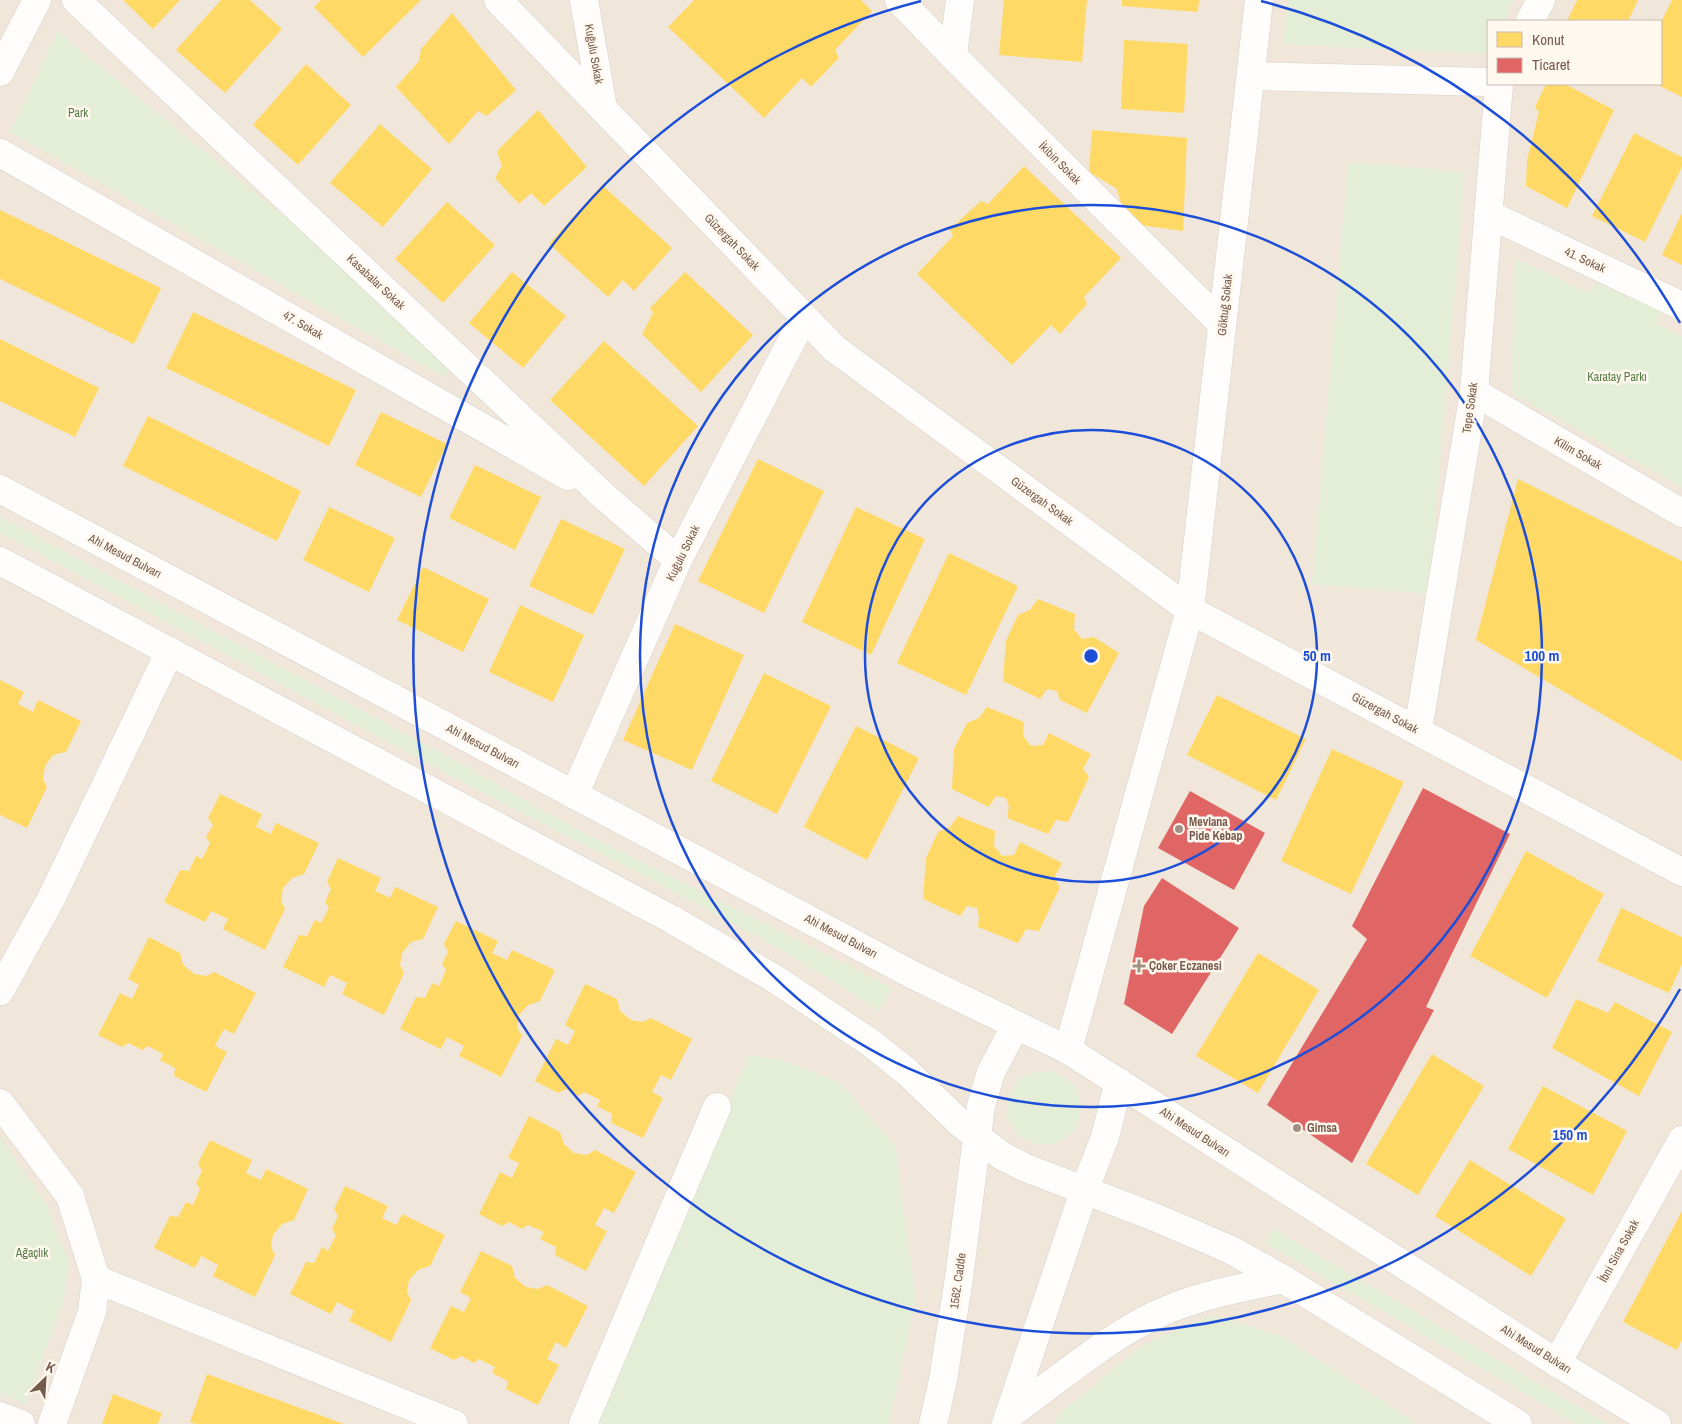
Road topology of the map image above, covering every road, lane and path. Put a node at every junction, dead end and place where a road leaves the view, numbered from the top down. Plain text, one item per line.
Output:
1 (37, 0) edge
2 (76, 0) edge
3 (498, 0) edge
4 (584, 0) edge
5 (899, 0) edge
6 (960, 0) edge
7 (1259, 0) edge
8 (1541, 0) edge
9 (1531, 20) edge
10 (952, 56) junction
11 (0, 72) edge
12 (1251, 76) junction
13 (1487, 82) edge
14 (1499, 85) edge
15 (603, 108) junction
16 (0, 153) edge
17 (1488, 214) junction
18 (1682, 306) edge
19 (804, 317) junction
20 (1222, 324) junction
21 (1474, 392) junction
22 (0, 489) edge
23 (606, 498) junction
24 (1682, 513) edge
25 (678, 560) junction
26 (0, 561) edge
27 (1190, 610) junction
28 (170, 651) junction
29 (1418, 730) junction
30 (574, 795) junction
31 (1682, 872) edge
32 (0, 991) edge
33 (1016, 1025) junction
34 (1068, 1050) junction
35 (1119, 1082) junction
36 (0, 1102) edge
37 (717, 1107) dead end
38 (976, 1137) junction
39 (1682, 1140) edge
40 (1084, 1191) junction
41 (96, 1279) junction
42 (1284, 1279) junction
43 (1557, 1362) junction
44 (0, 1416) edge
45 (1007, 1420) edge
46 (21, 1424) edge
47 (52, 1424) edge
48 (454, 1424) edge
49 (583, 1424) edge
50 (933, 1424) edge
51 (1518, 1424) edge
52 (1657, 1424) edge

1 - 11 street
2 - 23 street, Kasabalar Sokak
3 - 15 street, Güzergah Sokak
4 - 15 street, Kuğulu Sokak
5 - 10 street, İkibin Sokak
6 - 10 street
7 - 12 street, Göktuğ Sokak
8 - 9 street
10 - 20 street, İkibin Sokak
12 - 13 street
12 - 20 street, Göktuğ Sokak
14 - 17 street, Tepe Sokak
15 - 19 street, Güzergah Sokak
16 - 23 street, 47. Sokak
17 - 18 street, 41. Sokak
17 - 21 street, Tepe Sokak
19 - 25 street, Kuğulu Sokak
19 - 27 street, Güzergah Sokak
20 - 27 street, Göktuğ Sokak
21 - 24 street, Kilim Sokak
21 - 29 street, Tepe Sokak
22 - 30 street, Ahi Mesud Bulvarı
23 - 25 street, Kasabalar Sokak
25 - 30 street, Kuğulu Sokak
26 - 28 street
27 - 29 street, Güzergah Sokak
27 - 34 street, Göktuğ Sokak
28 - 32 street
28 - 38 street
29 - 31 street, Güzergah Sokak
30 - 33 street, Ahi Mesud Bulvarı
33 - 34 street, Ahi Mesud Bulvarı
33 - 38 street, 1562. Cadde
34 - 35 street, Ahi Mesud Bulvarı
35 - 40 street
35 - 43 street, Ahi Mesud Bulvarı
36 - 41 street
37 - 49 street
38 - 40 street
38 - 50 street, 1562. Cadde
39 - 43 street, İbni Sina Sokak
40 - 42 street
40 - 45 street
41 - 47 street
41 - 48 street
42 - 45 street
42 - 51 street
43 - 52 street, Ahi Mesud Bulvarı
44 - 46 street

